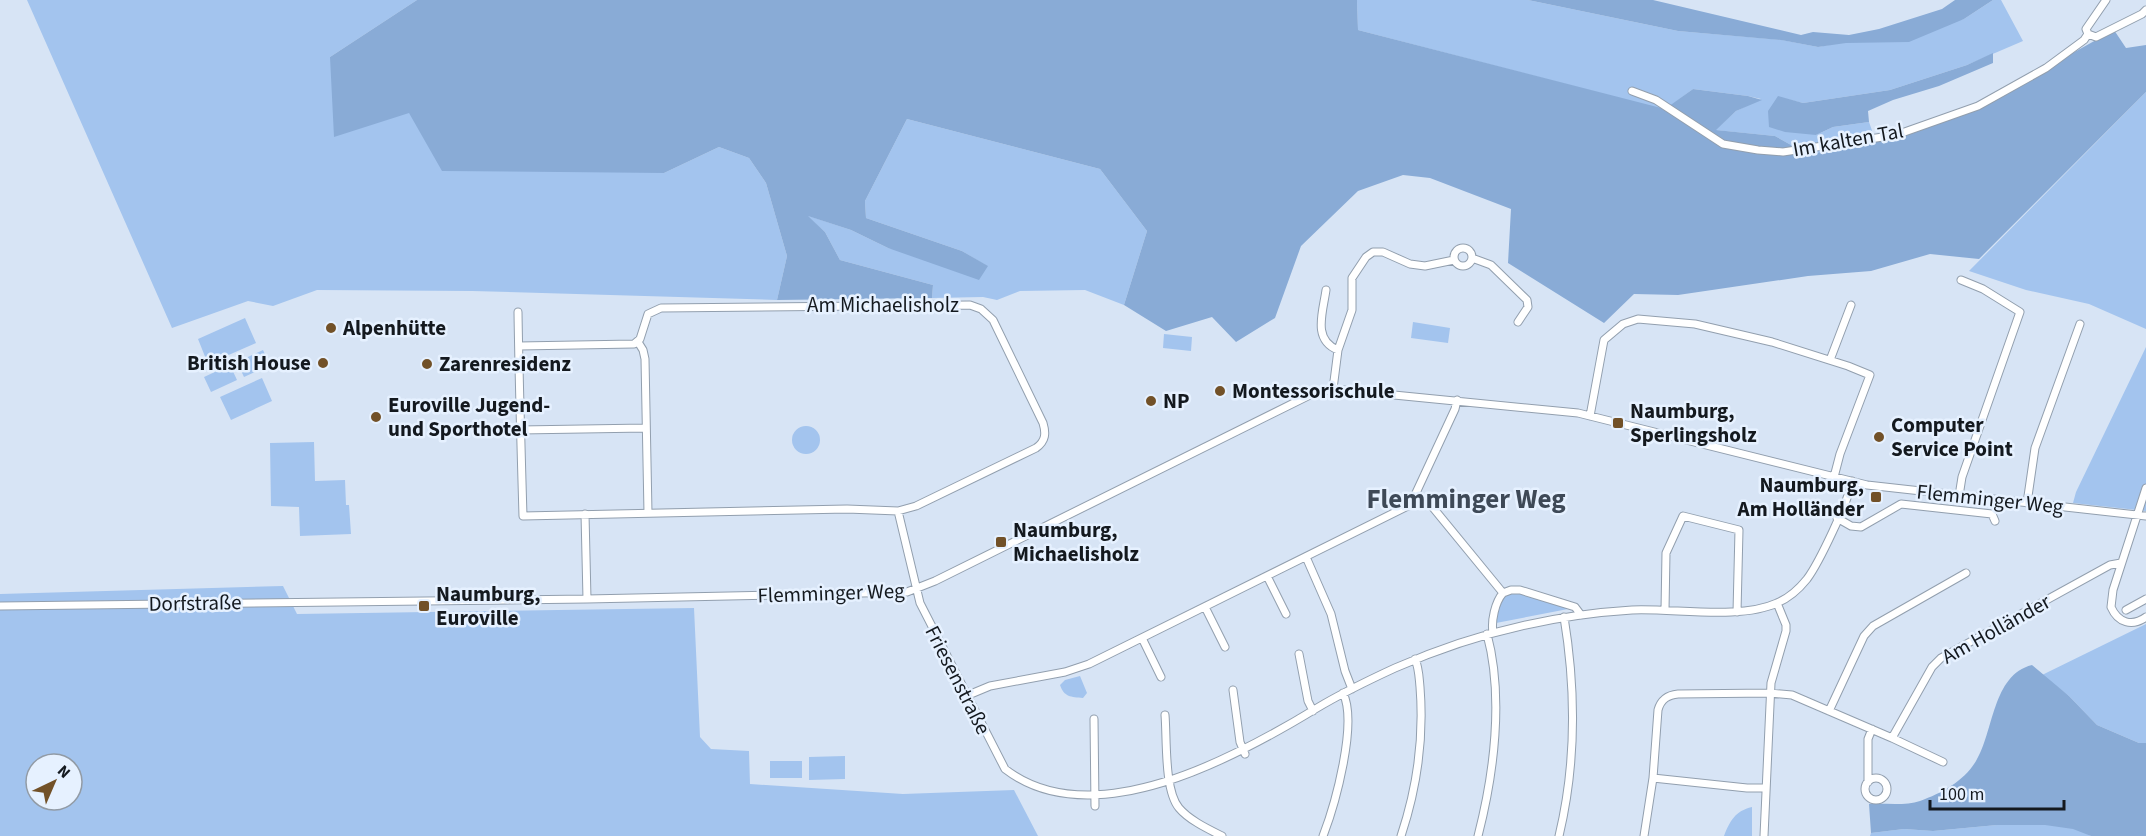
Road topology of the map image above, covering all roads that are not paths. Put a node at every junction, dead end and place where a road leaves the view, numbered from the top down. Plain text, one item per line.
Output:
1 (2106, 0) edge
2 (2146, 10) edge
3 (2088, 34) junction
4 (1632, 91) dead end
5 (1472, 258) junction
6 (1454, 260) junction
7 (1961, 280) dead end
8 (1326, 290) dead end
9 (1851, 305) dead end
10 (518, 312) dead end
11 (1518, 322) dead end
12 (2080, 324) dead end
13 (638, 342) junction
14 (519, 346) junction
15 (1338, 350) junction
16 (1830, 360) junction
17 (1333, 389) junction
18 (1456, 400) junction
19 (1590, 416) junction
20 (646, 428) junction
21 (520, 430) junction
22 (1834, 477) junction
23 (1852, 481) junction
24 (2146, 488) edge
25 (1959, 496) junction
26 (1416, 501) junction
27 (2027, 503) junction
28 (897, 511) junction
29 (648, 513) junction
30 (585, 514) junction
31 (2138, 514) junction
32 (2146, 516) edge
33 (1837, 518) junction
34 (1995, 521) dead end
35 (1306, 557) junction
36 (2121, 563) junction
37 (1966, 573) dead end
38 (1267, 576) junction
39 (916, 590) junction
40 (1503, 593) junction
41 (586, 599) junction
42 (2146, 599) edge
43 (390, 601) joint
44 (1778, 603) junction
45 (0, 606) edge
46 (1205, 607) junction
47 (1665, 610) junction
48 (2126, 610) dead end
49 (1737, 612) junction
50 (1286, 614) dead end
51 (1581, 615) junction
52 (1564, 617) junction
53 (2146, 617) edge
54 (1490, 633) junction
55 (1142, 638) junction
56 (1225, 647) dead end
57 (1299, 654) dead end
58 (1415, 659) junction
59 (1161, 677) dead end
60 (1352, 689) junction
61 (1233, 690) dead end
62 (1343, 693) junction
63 (1770, 693) junction
64 (966, 696) junction
65 (1313, 711) junction
66 (1829, 711) junction
67 (1165, 715) dead end
68 (1094, 719) dead end
69 (1872, 729) junction
70 (1892, 738) junction
71 (1245, 754) junction
72 (1943, 762) dead end
73 (1653, 778) junction
74 (1868, 782) dead end
75 (1766, 788) junction
76 (1168, 790) junction
77 (1040, 796) dead end
78 (1094, 806) dead end
79 (1222, 836) edge
80 (1323, 836) edge
81 (1401, 836) edge
82 (1478, 836) edge
83 (1559, 836) edge
84 (1644, 836) edge
85 (1764, 836) edge

1 - 3 street
2 - 3 street
3 - 4 street, Im kalten Tal
5 - 6 street
5 - 6 street
5 - 11 street
6 - 15 street
7 - 25 street
8 - 15 street
9 - 16 street
10 - 14 street, Am Michaelisholz
12 - 27 street
13 - 14 street
13 - 20 street
13 - 28 street, Am Michaelisholz
14 - 21 street, Am Michaelisholz
15 - 17 street
16 - 19 street
16 - 22 street
17 - 18 street, Flemminger Weg
17 - 39 street, Flemminger Weg
18 - 19 street, Flemminger Weg
18 - 26 street
19 - 22 street, Flemminger Weg
20 - 21 street
20 - 29 street
21 - 30 street, Am Michaelisholz
22 - 23 street, Flemminger Weg
23 - 25 street, Flemminger Weg
23 - 33 street
24 - 31 street
25 - 27 street, Flemminger Weg
26 - 35 street
26 - 40 street
27 - 31 street, Flemminger Weg
28 - 29 street, Am Michaelisholz
28 - 39 street
29 - 30 street, Am Michaelisholz
30 - 41 street
31 - 32 street, Flemminger Weg
31 - 36 street
33 - 34 street
33 - 44 street
35 - 38 street
35 - 60 street
36 - 53 street
36 - 70 street, Am Holländer
37 - 66 street
38 - 46 street
38 - 50 street
39 - 41 street, Flemminger Weg
39 - 64 street, Friesenstraße
40 - 51 street
40 - 54 street
41 - 43 street, Flemminger Weg
42 - 48 street
43 - 45 street, Dorfstraße
44 - 49 street
44 - 63 street
46 - 55 street
46 - 56 street
47 - 49 street
47 - 49 street
47 - 51 street
51 - 52 street
52 - 54 street
52 - 83 street
54 - 58 street
54 - 82 street
55 - 59 street
55 - 64 street
57 - 65 street
58 - 60 street
58 - 81 street
60 - 62 street
61 - 71 street
62 - 65 street
62 - 80 street
63 - 66 street
63 - 73 street
63 - 75 street
64 - 77 street, Friesenstraße
65 - 71 street
66 - 69 street
67 - 76 street
68 - 78 street
69 - 70 street
69 - 74 street
70 - 72 street
71 - 76 street
73 - 75 street
73 - 84 street
75 - 85 street
76 - 79 street

